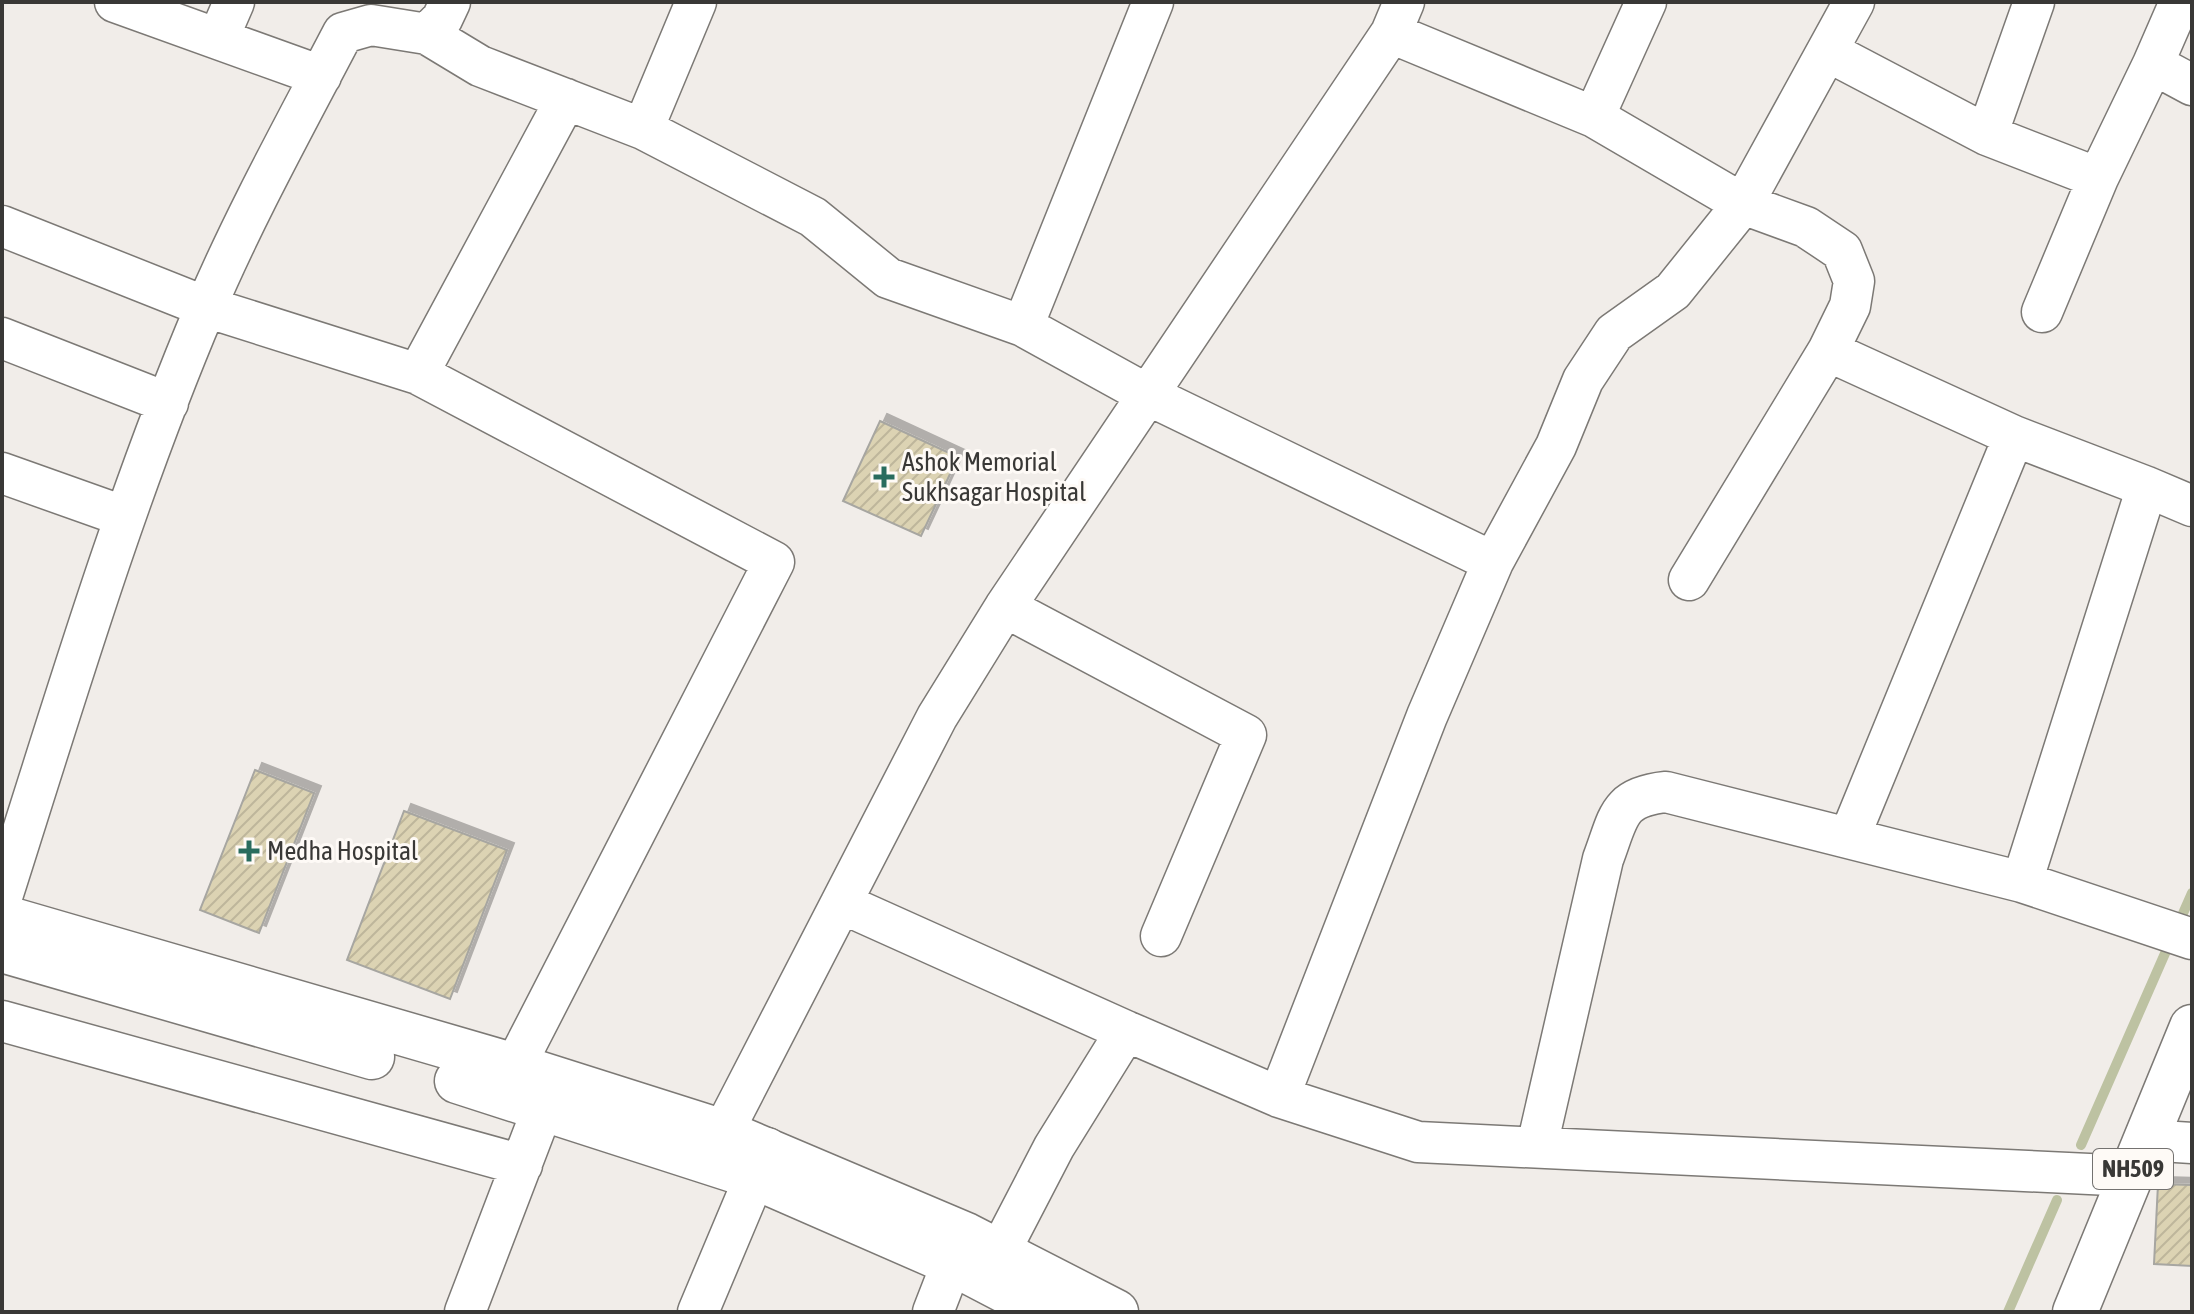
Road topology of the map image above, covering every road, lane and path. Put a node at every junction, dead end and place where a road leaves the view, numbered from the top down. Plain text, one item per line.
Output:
1 (115, 2) edge
2 (234, 2) edge
3 (450, 2) edge
4 (696, 2) edge
5 (1153, 2) edge
6 (1646, 2) edge
7 (1854, 2) edge
8 (2034, 2) edge
9 (2180, 2) edge
10 (1397, 17) edge
11 (427, 34) junction
12 (218, 39) junction
13 (1829, 52) junction
14 (2153, 64) junction
15 (321, 76) junction
16 (2192, 85) edge
17 (566, 99) junction
18 (1594, 117) junction
19 (643, 129) junction
20 (1987, 135) junction
21 (2098, 178) junction
22 (1743, 204) junction
23 (2, 226) edge
24 (206, 307) junction
25 (2042, 312) dead end
26 (1023, 326) junction
27 (2, 338) edge
28 (1828, 351) junction
29 (418, 374) junction
30 (1148, 395) junction
31 (168, 403) junction
32 (2014, 436) junction
33 (2, 473) edge
34 (2147, 487) junction
35 (2192, 506) edge
36 (123, 516) junction
37 (1493, 562) junction
38 (1689, 580) dead end
39 (1005, 607) junction
40 (1849, 838) junction
41 (2022, 882) junction
42 (2, 897) edge
43 (841, 903) junction
44 (2, 917) edge
45 (2178, 935) edge
46 (1161, 936) dead end
47 (2, 950) edge
48 (2, 1021) edge
49 (2192, 1027) edge
50 (1126, 1031) junction
51 (515, 1066) junction
52 (1279, 1097) junction
53 (543, 1108) junction
54 (723, 1132) junction
55 (2192, 1143) edge
56 (1537, 1146) junction
57 (2138, 1158) junction
58 (761, 1162) junction
59 (522, 1165) junction
60 (999, 1253) junction
61 (952, 1263) junction
62 (465, 1312) edge
63 (698, 1312) edge
64 (933, 1312) edge
65 (1046, 1312) edge
66 (1116, 1312) edge
67 (2075, 1312) edge

1 - 12 street
2 - 12 street
3 - 11 street
4 - 19 street
5 - 26 street
6 - 18 street
7 - 13 street
8 - 20 street
9 - 14 street
10 - 18 street
10 - 30 street
11 - 15 street
11 - 17 street
12 - 15 street
13 - 20 street
13 - 22 street
14 - 16 street
14 - 21 street
15 - 24 street
17 - 19 street
17 - 29 street
18 - 22 street
19 - 26 street
20 - 21 street
21 - 25 street
22 - 28 street
22 - 37 street
23 - 24 street
24 - 29 street
24 - 31 street
26 - 30 street
27 - 31 street
28 - 32 street
28 - 38 street
29 - 51 street
30 - 37 street
30 - 39 street
31 - 36 street
32 - 34 street
32 - 40 street
33 - 36 street
34 - 35 street
34 - 41 street
36 - 42 street
37 - 52 street
39 - 43 street
39 - 46 street
40 - 41 street
40 - 56 street
41 - 45 street
43 - 50 street
43 - 54 street
44 - 51 main road
47 - 53 main road
48 - 59 street
49 - 57 main road, NH509
50 - 52 street
50 - 60 street
51 - 54 main road
52 - 56 street
53 - 58 main road
53 - 59 street
54 - 58 main road
55 - 57 street
56 - 57 street
57 - 67 main road, NH509
58 - 60 main road
58 - 61 main road
58 - 63 street
59 - 62 street
60 - 66 main road
61 - 64 street
61 - 65 main road

